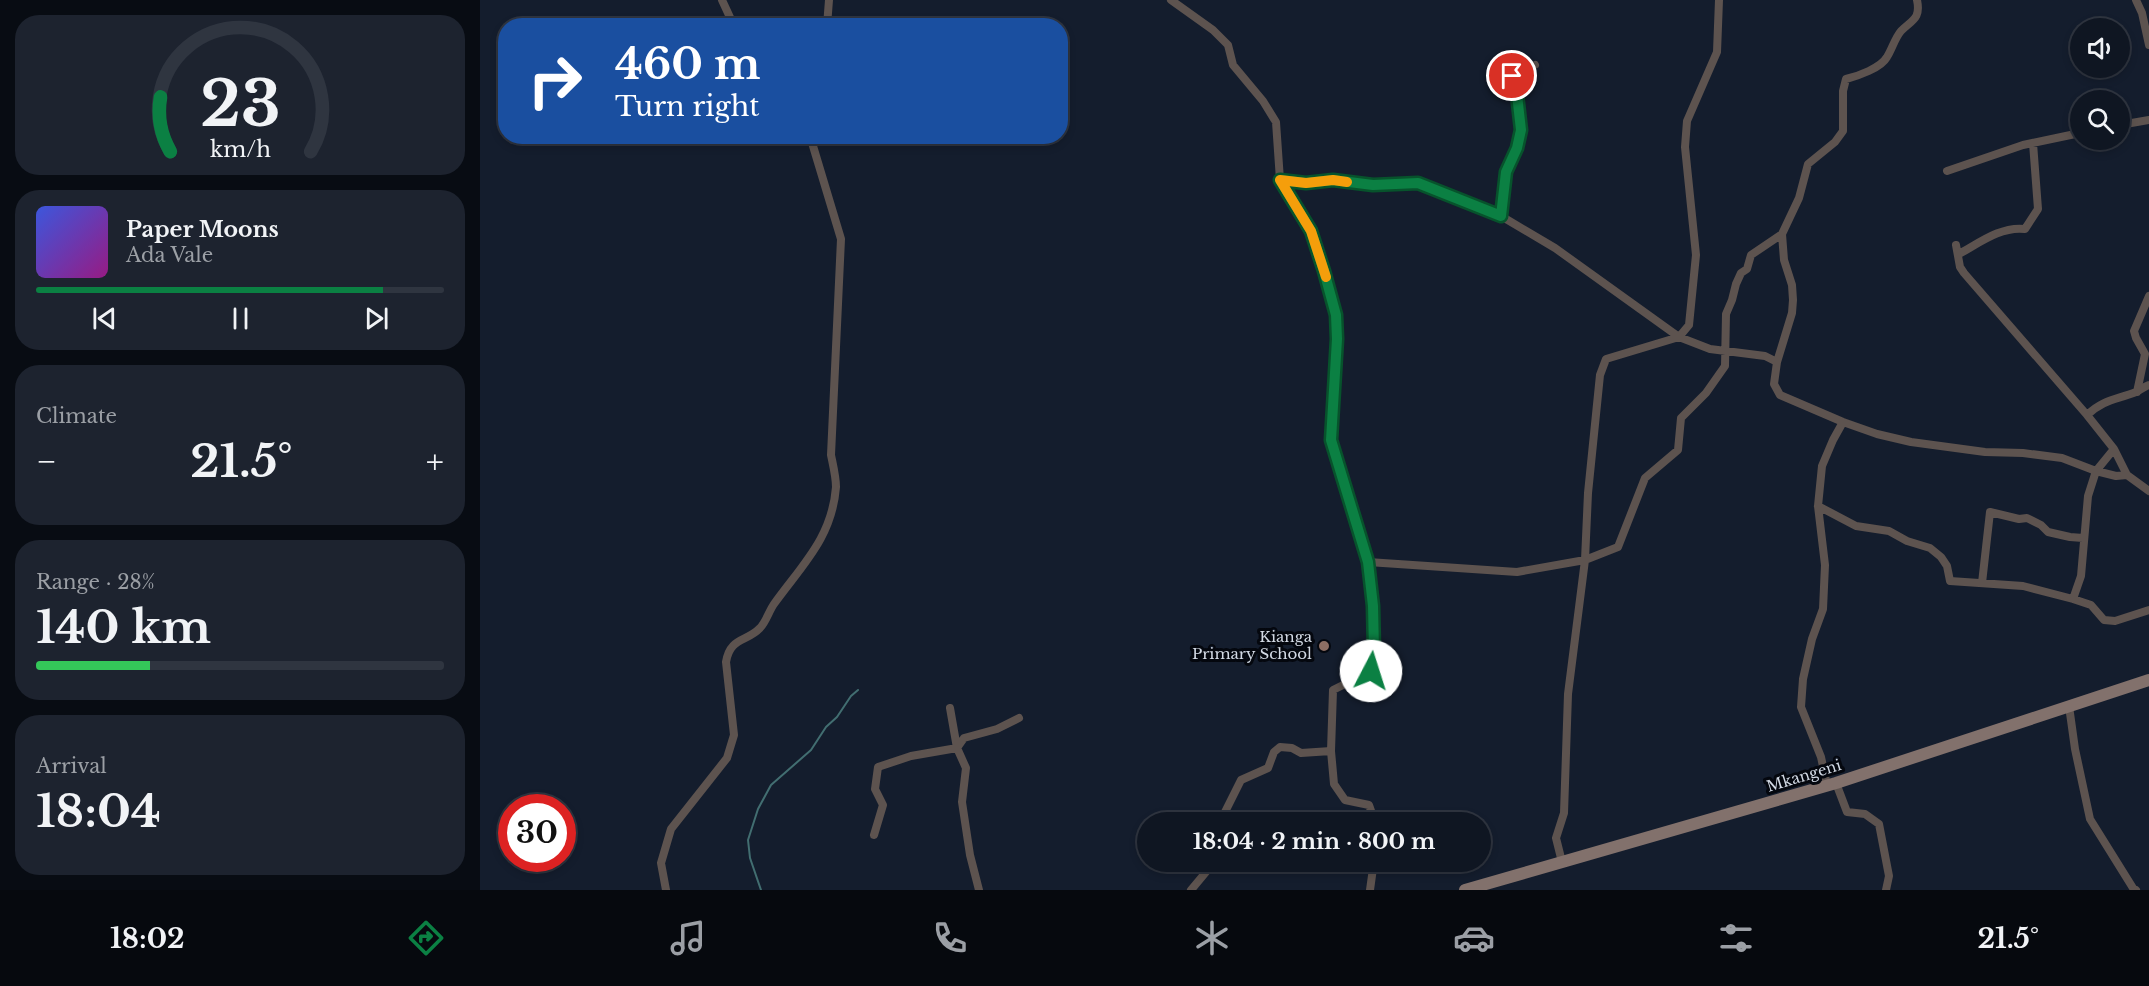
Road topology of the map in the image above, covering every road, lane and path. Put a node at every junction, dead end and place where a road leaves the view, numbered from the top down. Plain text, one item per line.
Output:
1 (722, 0) edge
2 (829, 0) edge
3 (1171, 0) edge
4 (1719, 0) edge
5 (1917, 0) edge
6 (2136, 0) edge
7 (2145, 11) edge
8 (730, 18) edge
9 (828, 18) edge
10 (2149, 45) edge
11 (1535, 65) dead end
12 (2149, 120) edge
13 (2130, 123) edge
14 (2070, 135) edge
15 (2033, 143) junction
16 (813, 144) edge
17 (1947, 171) dead end
18 (1280, 180) junction
19 (1501, 216) junction
20 (1782, 234) junction
21 (2149, 296) edge
22 (2146, 311) edge
23 (1679, 337) junction
24 (1725, 351) junction
25 (1777, 362) junction
26 (2149, 385) edge
27 (2137, 392) junction
28 (2087, 416) junction
29 (1843, 422) junction
30 (2114, 449) junction
31 (2096, 471) junction
32 (2127, 476) junction
33 (2149, 491) edge
34 (1818, 506) junction
35 (2083, 538) junction
36 (1585, 560) junction
37 (1368, 562) junction
38 (1982, 583) junction
39 (2073, 599) junction
40 (2149, 610) edge
41 (2149, 680) edge
42 (2069, 706) junction
43 (950, 708) dead end
44 (1019, 718) dead end
45 (957, 748) junction
46 (1331, 751) junction
47 (1831, 784) junction
48 (1225, 812) edge
49 (1371, 812) edge
50 (874, 835) dead end
51 (1562, 862) junction
52 (1206, 872) edge
53 (1372, 872) edge
54 (666, 890) edge
55 (979, 890) edge
56 (1191, 890) edge
57 (1370, 890) edge
58 (1465, 890) edge
59 (1886, 890) edge
60 (2136, 890) edge

1 - 8 street
2 - 9 street
3 - 18 street
4 - 23 street
5 - 20 street
6 - 7 street
7 - 10 street
11 - 19 street
12 - 13 street
14 - 15 street
15 - 17 street
15 - 28 street
16 - 54 street
18 - 19 street
18 - 37 street
19 - 23 street
20 - 24 street
20 - 25 street
21 - 22 street
22 - 27 street
23 - 24 street
23 - 36 street
24 - 25 street
24 - 36 street
25 - 29 street
26 - 27 street
27 - 28 street
28 - 30 street
29 - 31 street
29 - 34 street
30 - 31 street
30 - 32 street
31 - 32 street
31 - 35 street
32 - 33 street
34 - 38 street
34 - 47 street
35 - 38 street
35 - 39 street
36 - 37 street
36 - 51 street
37 - 46 street
38 - 39 street
39 - 40 street
41 - 42 street, Mkangeni
42 - 47 street, Mkangeni
42 - 60 street
43 - 45 street
44 - 45 street
45 - 50 street
45 - 55 street
46 - 48 street
46 - 49 street
47 - 51 street, Mkangeni
47 - 59 street
51 - 58 street, Mkangeni
52 - 56 street
53 - 57 street

